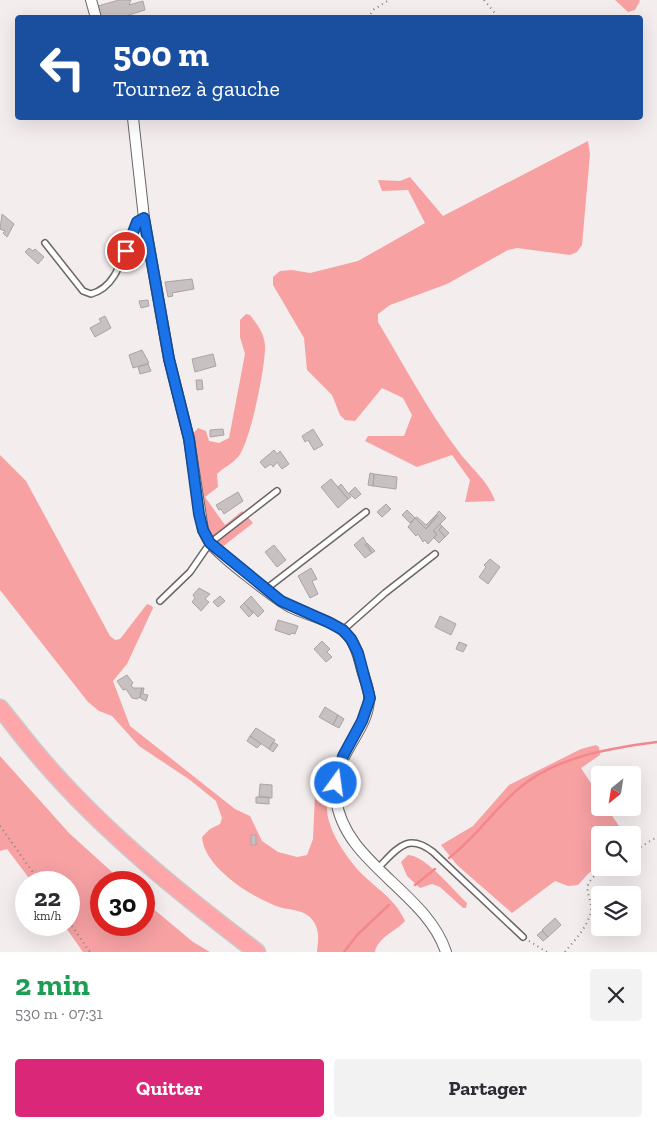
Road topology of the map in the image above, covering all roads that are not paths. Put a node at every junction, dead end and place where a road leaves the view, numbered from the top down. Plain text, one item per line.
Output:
1 (91, 0) edge
2 (95, 15) edge
3 (133, 120) edge
4 (144, 218) junction
5 (45, 243) dead end
6 (278, 491) dead end
7 (366, 512) dead end
8 (210, 543) junction
9 (435, 554) dead end
10 (266, 589) junction
11 (160, 601) dead end
12 (343, 630) junction
13 (0, 708) edge
14 (378, 868) junction
15 (523, 937) road end
16 (257, 952) edge
17 (446, 952) edge

1 - 2 street
3 - 4 street
4 - 5 lane
4 - 8 street
6 - 8 lane
7 - 10 lane
8 - 10 street
8 - 11 lane
9 - 12 lane
10 - 12 street
12 - 14 street
13 - 16 highway
14 - 15 lane
14 - 17 street

